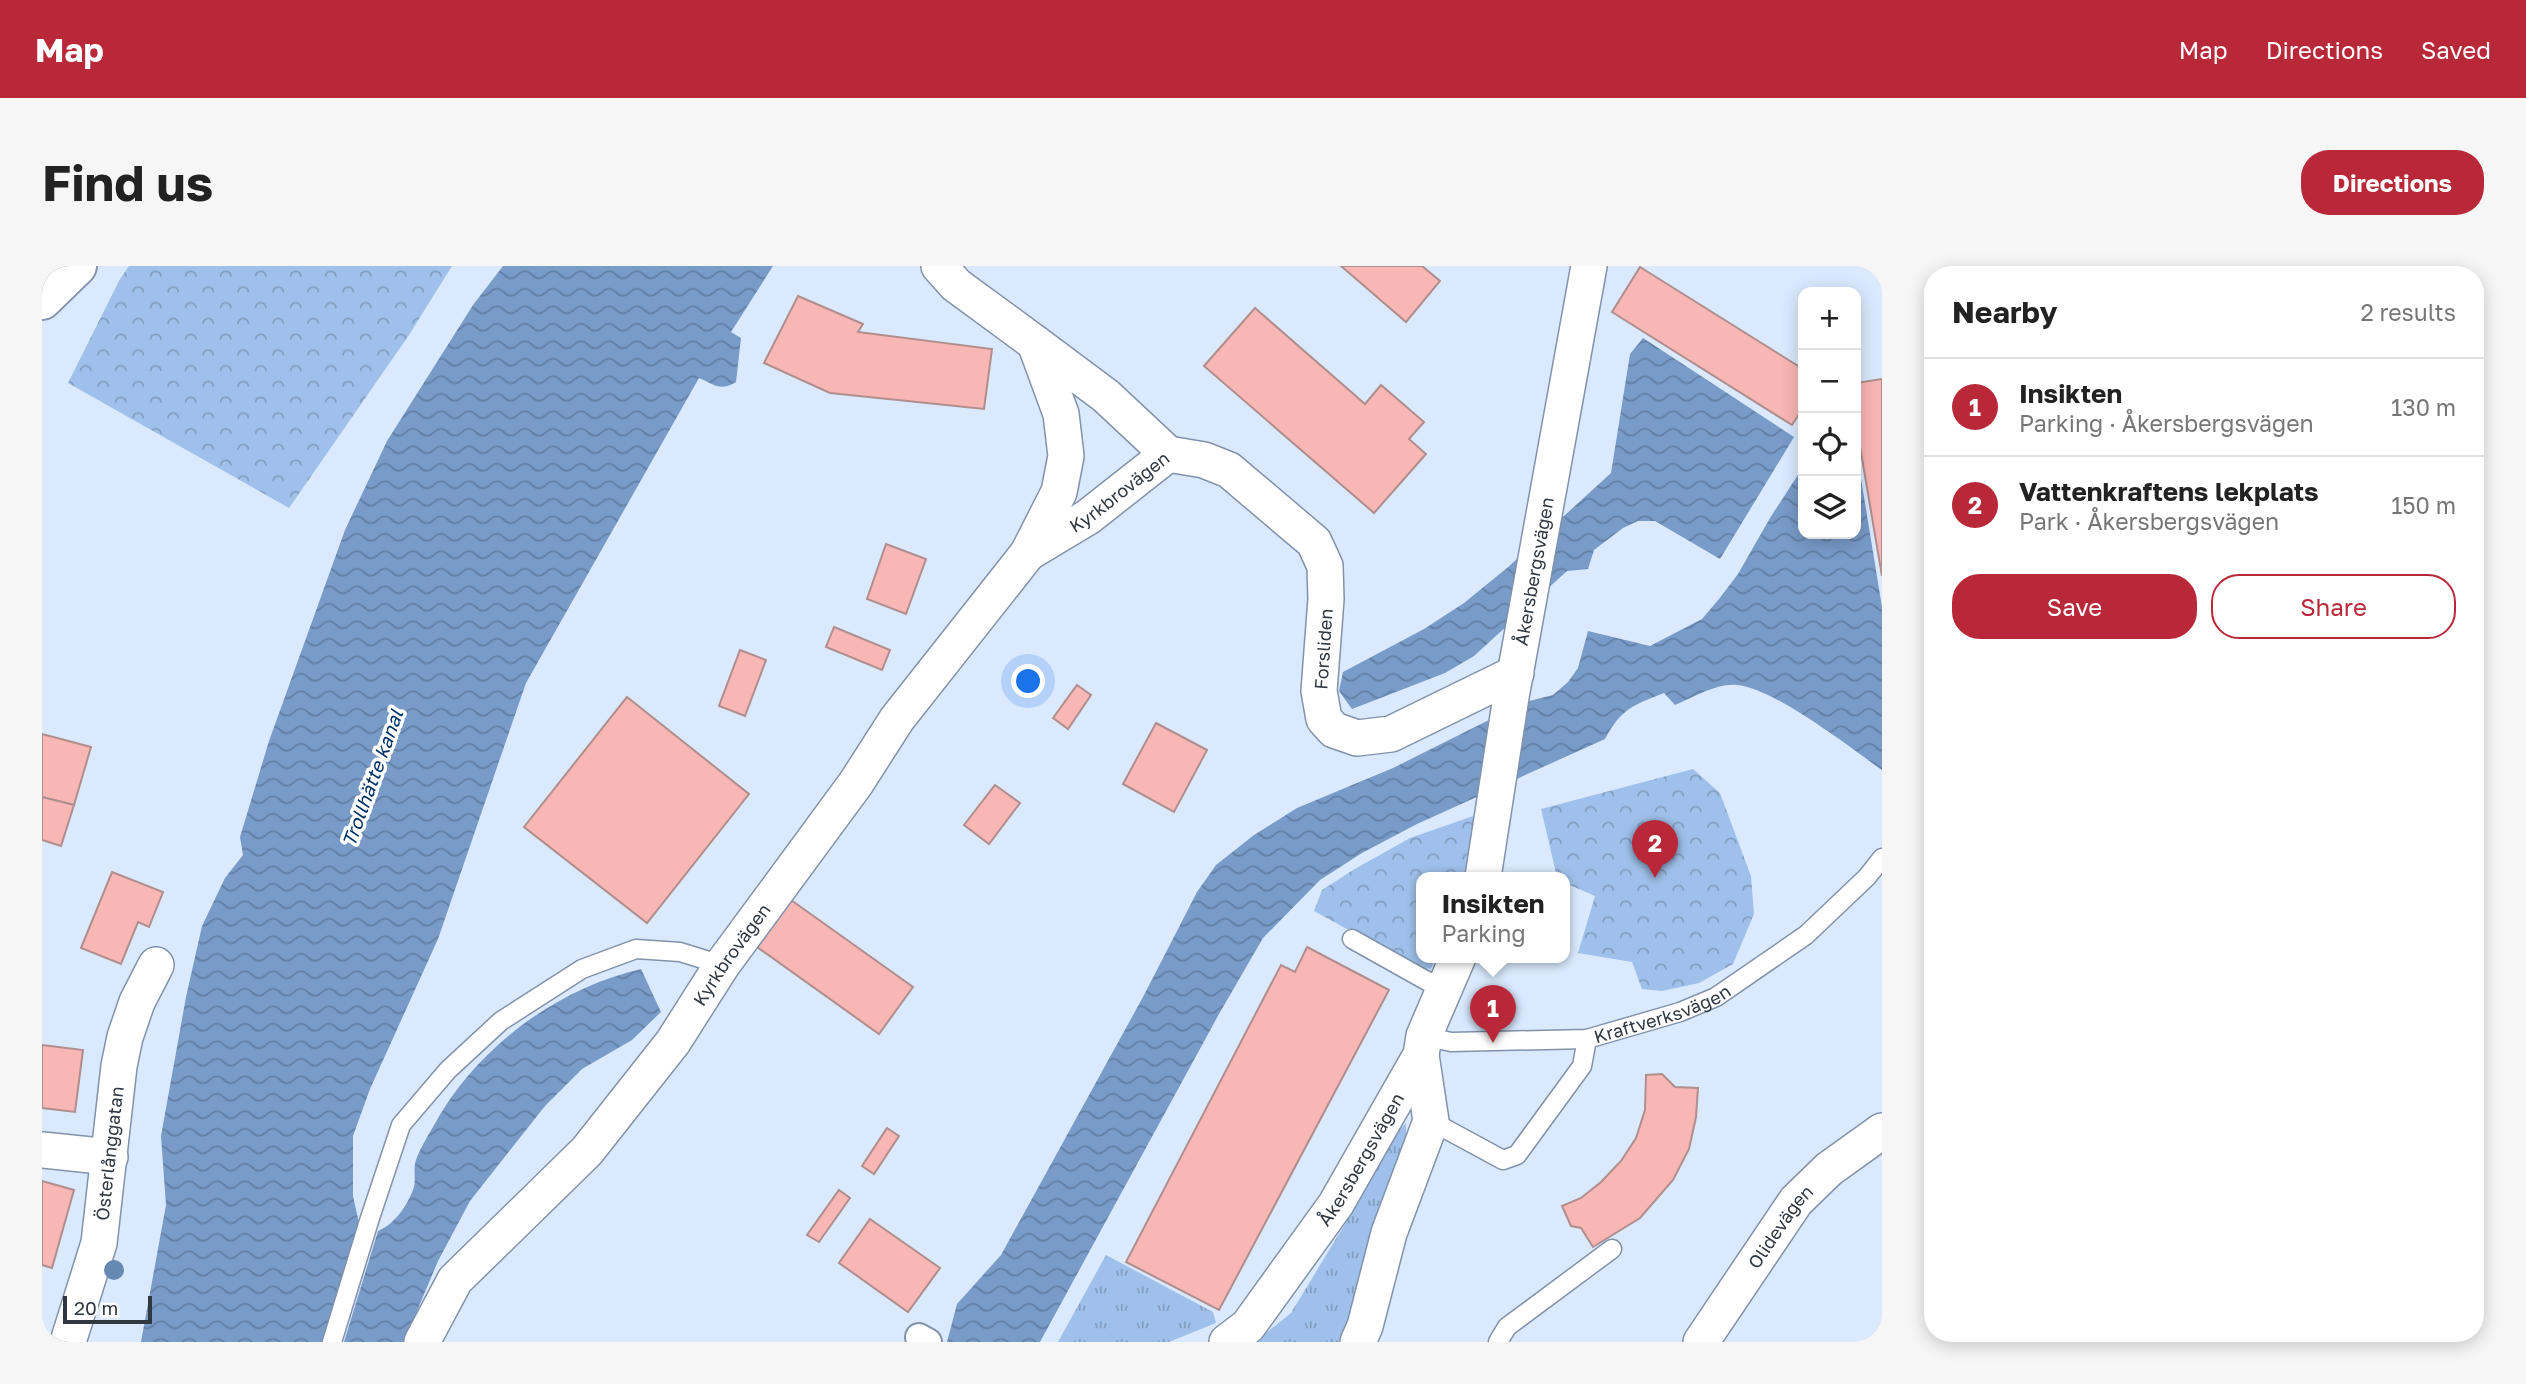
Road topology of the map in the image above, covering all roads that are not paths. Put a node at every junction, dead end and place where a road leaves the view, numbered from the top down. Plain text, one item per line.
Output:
1 (77, 266) edge
2 (939, 266) edge
3 (1589, 266) edge
4 (42, 300) edge
5 (1035, 343) junction
6 (1168, 454) junction
7 (1028, 553) junction
8 (1513, 685) junction
9 (1882, 858) edge
10 (1484, 872) edge
11 (1352, 939) dead end
12 (156, 965) dead end
13 (722, 965) junction
14 (1451, 973) edge
15 (1587, 1039) junction
16 (1423, 1045) junction
17 (1431, 1121) junction
18 (1882, 1131) edge
19 (42, 1150) edge
20 (110, 1157) junction
21 (1612, 1249) dead end
22 (68, 1342) edge
23 (332, 1342) edge
24 (422, 1342) edge
25 (1227, 1342) edge
26 (1358, 1342) edge
27 (1498, 1342) edge
28 (1701, 1342) edge

1 - 4 street
2 - 5 street, Kyrkbrovägen
3 - 8 street, Åkersbergsvägen
5 - 6 street, Kyrkbrovägen
5 - 7 street, Kyrkbrovägen
6 - 7 street, Kyrkbrovägen
6 - 8 street, Forsliden
7 - 13 street, Kyrkbrovägen
8 - 10 street, Åkersbergsvägen
9 - 15 lane, Kraftverksvägen
11 - 14 lane
12 - 20 street, Österlånggatan
13 - 23 lane
13 - 24 street, Kyrkbrovägen
14 - 16 street, Åkersbergsvägen
15 - 16 lane
15 - 17 lane, Kraftverksvägen
16 - 17 street
16 - 25 street, Åkersbergsvägen
17 - 26 street
18 - 28 street, Olidevägen
19 - 20 street
20 - 22 street, Österlånggatan
21 - 27 lane

